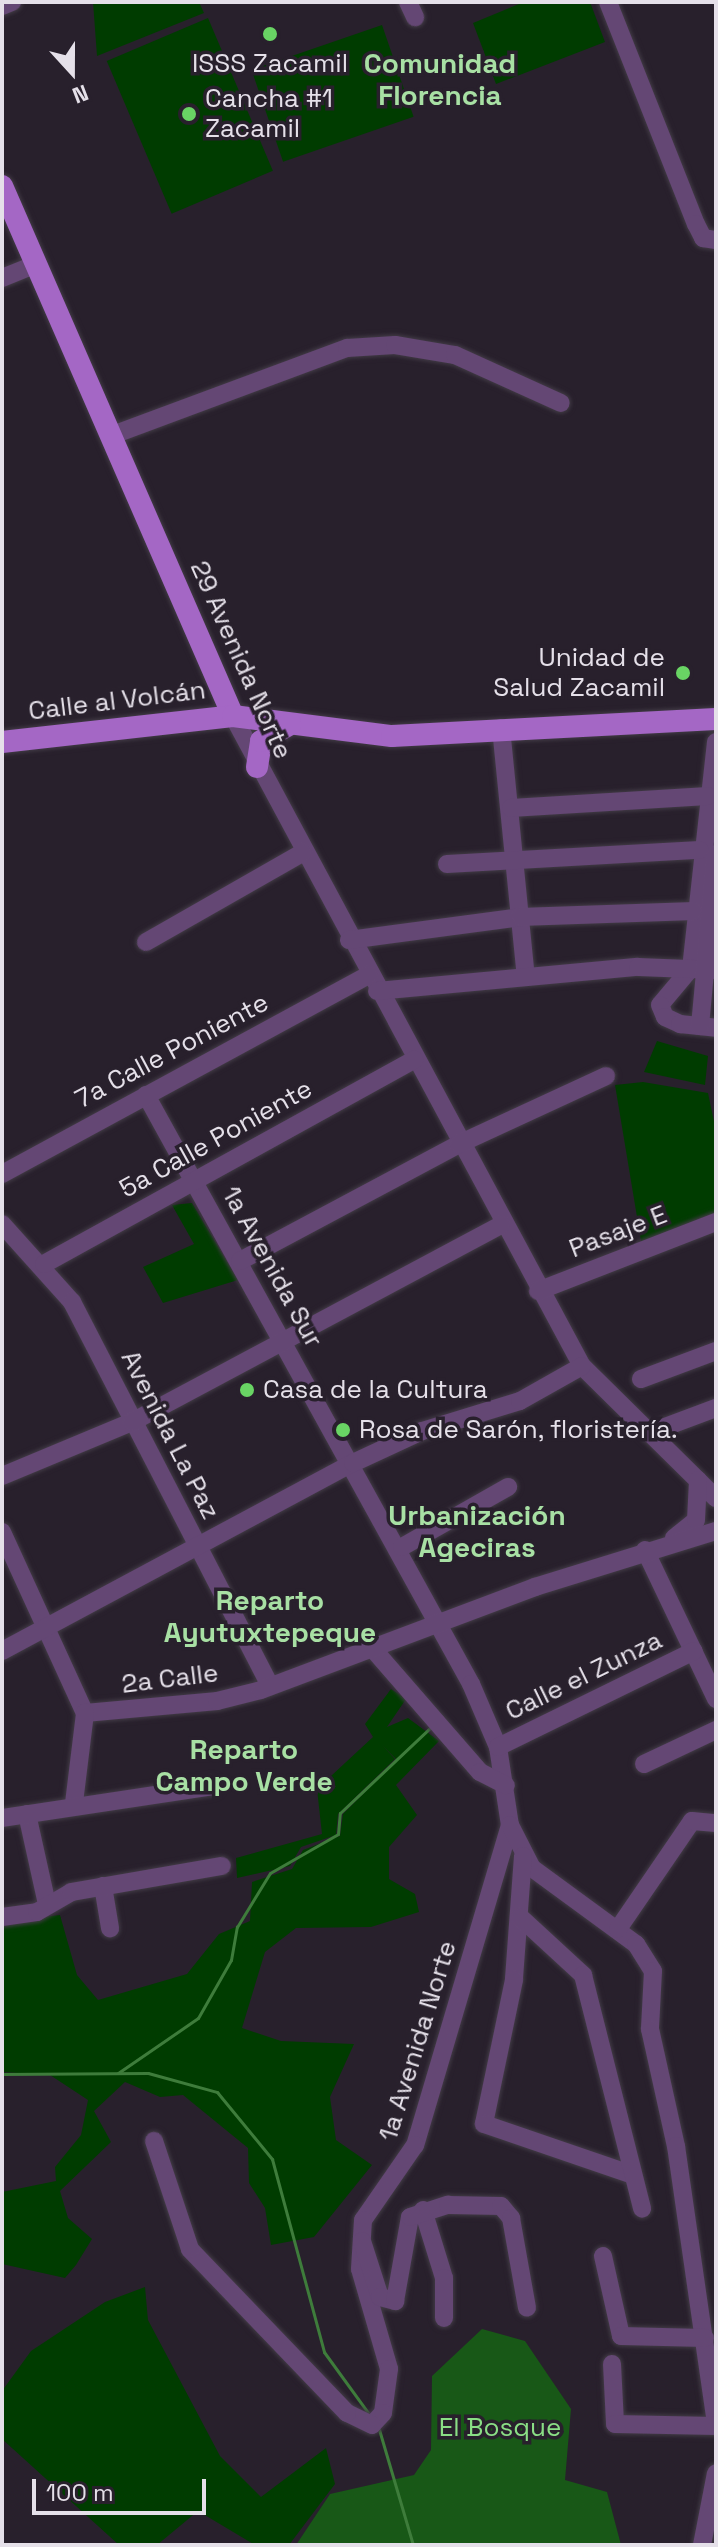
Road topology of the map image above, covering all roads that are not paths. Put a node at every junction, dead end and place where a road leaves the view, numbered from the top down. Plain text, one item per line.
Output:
1 (12, 2) edge
2 (608, 2) edge
3 (2, 6) edge
4 (3, 190) edge
5 (716, 240) edge
6 (36, 264) junction
7 (2, 278) edge
8 (561, 403) dead end
9 (110, 436) junction
10 (233, 716) junction
11 (716, 719) edge
12 (291, 724) junction
13 (501, 728) junction
14 (2, 742) edge
15 (716, 742) edge
16 (714, 764) edge
17 (257, 767) junction
18 (708, 796) junction
19 (511, 808) junction
20 (708, 852) edge
21 (302, 853) junction
22 (447, 864) dead end
23 (516, 864) junction
24 (706, 912) edge
25 (521, 917) junction
26 (349, 940) junction
27 (146, 942) dead end
28 (704, 969) edge
29 (526, 977) junction
30 (372, 983) junction
31 (708, 1027) edge
32 (414, 1060) junction
33 (606, 1076) dead end
34 (146, 1095) junction
35 (459, 1144) junction
36 (2, 1174) edge
37 (194, 1181) junction
38 (716, 1222) edge
39 (2, 1224) edge
40 (501, 1225) junction
41 (240, 1261) junction
42 (44, 1264) junction
43 (538, 1291) junction
44 (285, 1343) junction
45 (716, 1351) edge
46 (582, 1366) junction
47 (641, 1379) dead end
48 (716, 1408) edge
49 (132, 1422) junction
50 (649, 1433) junction
51 (353, 1463) junction
52 (2, 1476) edge
53 (698, 1480) junction
54 (508, 1487) dead end
55 (716, 1498) edge
56 (716, 1531) edge
57 (2, 1532) edge
58 (199, 1546) junction
59 (402, 1547) junction
60 (654, 1547) junction
61 (440, 1622) junction
62 (44, 1629) junction
63 (373, 1649) junction
64 (2, 1651) edge
65 (694, 1651) junction
66 (270, 1686) junction
67 (716, 1699) edge
68 (85, 1713) junction
69 (716, 1730) edge
70 (498, 1747) junction
71 (644, 1764) dead end
72 (506, 1785) junction
73 (213, 1786) dead end
74 (74, 1803) junction
75 (27, 1814) junction
76 (2, 1818) edge
77 (716, 1823) edge
78 (510, 1825) junction
79 (523, 1856) junction
80 (222, 1866) dead end
81 (103, 1886) junction
82 (47, 1904) junction
83 (2, 1917) edge
84 (520, 1917) junction
85 (110, 1928) dead end
86 (618, 1929) junction
87 (154, 2141) dead end
88 (633, 2175) junction
89 (642, 2209) dead end
90 (423, 2210) junction
91 (360, 2235) junction
92 (603, 2256) dead end
93 (527, 2308) dead end
94 (444, 2318) dead end
95 (705, 2338) junction
96 (612, 2364) dead end
97 (716, 2425) edge
98 (716, 2473) edge
99 (702, 2545) edge

1 - 3 street
2 - 5 street
4 - 6 main road, 29 Avenida Norte
6 - 7 street
6 - 9 main road, 29 Avenida Norte
8 - 9 street
9 - 10 main road, 29 Avenida Norte
10 - 12 main road, Calle al Volcán
10 - 14 main road, Calle al Volcán
10 - 17 street, 29 Avenida Norte
11 - 13 main road, Calle al Volcán
12 - 13 main road, Calle al Volcán
12 - 17 main road
13 - 19 street
15 - 16 street
16 - 18 street
17 - 21 street, 29 Avenida Norte
18 - 19 street
18 - 20 street
19 - 23 street
20 - 23 street
20 - 24 street
21 - 26 street, 29 Avenida Norte
21 - 27 street
22 - 23 street
23 - 25 street
24 - 25 street
24 - 28 street
25 - 26 street
25 - 29 street
26 - 30 street, 29 Avenida Norte
28 - 29 street
28 - 31 street
28 - 31 street
29 - 30 street
30 - 32 street, 29 Avenida Norte
30 - 34 street, 7a Calle Poniente
32 - 35 street, 29 Avenida Norte
32 - 37 street, 5a Calle Poniente
33 - 35 street
34 - 36 street, 7a Calle Poniente
34 - 37 street, 1a Avenida Sur
35 - 40 street, 29 Avenida Norte
35 - 41 street
37 - 41 street, 1a Avenida Sur
37 - 42 street, 5a Calle Poniente
38 - 43 street, Pasaje E
39 - 42 street, Avenida La Paz
40 - 43 street, 29 Avenida Norte
40 - 44 street
41 - 44 street, 1a Avenida Sur
42 - 49 street, Avenida La Paz
43 - 46 street, 29 Avenida Norte
44 - 49 street
44 - 51 street, 1a Avenida Sur
45 - 47 street
46 - 50 street, 29 Avenida Norte
46 - 51 street
48 - 50 street
49 - 52 street
49 - 58 street, Avenida La Paz
50 - 53 street, 29 Avenida Norte
51 - 58 street
51 - 59 street, 1a Avenida Norte
53 - 55 street, 29 Avenida Norte
53 - 60 street
54 - 59 street
56 - 60 street
57 - 62 street
58 - 62 street
58 - 66 street, Avenida La Paz
59 - 61 street, 1a Avenida Norte
60 - 61 street, 2a Calle
60 - 65 street
61 - 63 street, 2a Calle
61 - 70 street, 1a Avenida Norte
62 - 64 street
62 - 68 street
63 - 66 street, 2a Calle
63 - 72 street
65 - 67 street
65 - 70 street, Calle el Zunza
66 - 68 street, 2a Calle
68 - 74 street
69 - 71 street
70 - 72 street, 1a Avenida Norte
72 - 78 street, 1a Avenida Norte
73 - 74 street
74 - 75 street
75 - 76 street
75 - 82 street
77 - 86 street
78 - 79 street
78 - 91 street, 1a Avenida Norte
79 - 84 street
79 - 86 street
80 - 81 street
81 - 82 street
81 - 85 street
82 - 83 street
84 - 88 street
84 - 88 street
86 - 95 street
87 - 91 street, 1a Avenida Norte
88 - 89 street
90 - 91 street
90 - 93 street
90 - 94 street
92 - 95 street
95 - 97 street
96 - 97 street
98 - 99 street

